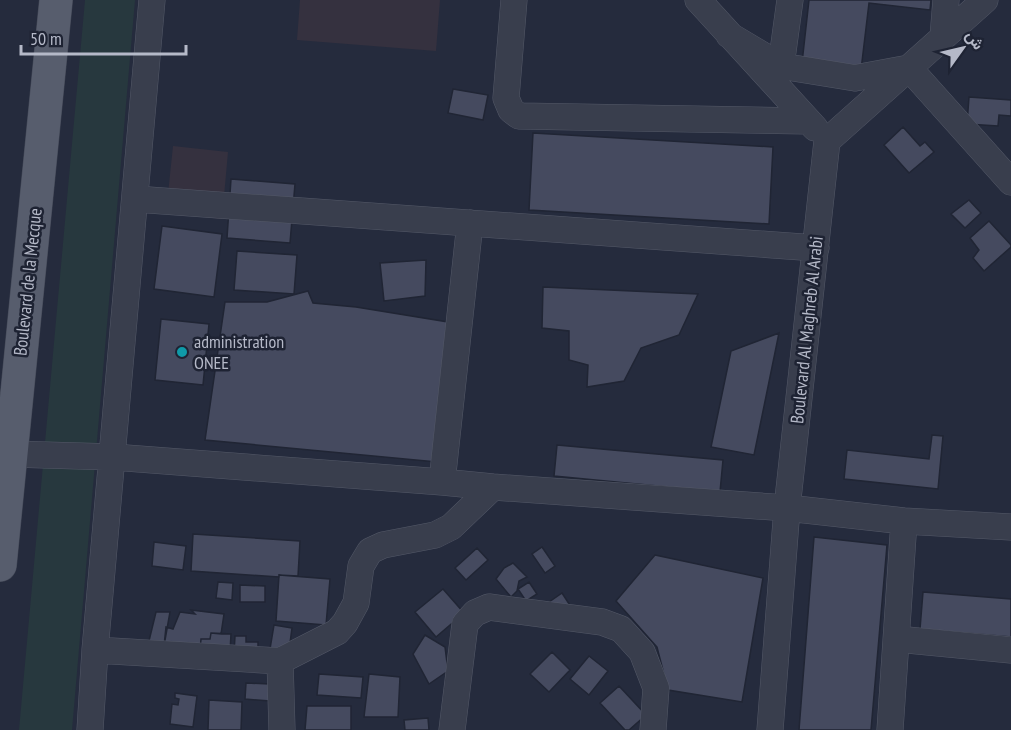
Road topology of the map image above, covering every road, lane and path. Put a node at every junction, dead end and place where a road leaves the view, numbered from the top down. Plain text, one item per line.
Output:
1 (56, 0) edge
2 (152, 0) edge
3 (514, 0) edge
4 (698, 0) edge
5 (790, 0) edge
6 (946, 0) edge
7 (985, 0) edge
8 (729, 34) junction
9 (943, 37) junction
10 (781, 66) junction
11 (909, 68) junction
12 (808, 121) junction
13 (827, 141) junction
14 (1011, 182) edge
15 (135, 199) junction
16 (470, 223) junction
17 (816, 248) junction
18 (11, 454) junction
19 (113, 457) junction
20 (442, 482) junction
21 (493, 487) junction
22 (788, 508) junction
23 (904, 521) junction
24 (1011, 527) edge
25 (0, 565) edge
26 (897, 639) junction
27 (95, 650) junction
28 (1011, 650) edge
29 (280, 661) junction
30 (90, 730) edge
31 (282, 730) edge
32 (452, 730) edge
33 (653, 730) edge
34 (770, 730) edge
35 (890, 730) edge

1 - 18 main road, Boulevard de la Mecque
2 - 15 street
3 - 12 street
4 - 8 street
5 - 10 street
6 - 9 street
7 - 9 street
8 - 10 street
8 - 12 street
9 - 11 street
10 - 11 street
11 - 13 street
11 - 14 street
12 - 13 street
13 - 17 street, Boulevard Al Maghreb Al Arabi
15 - 16 street
15 - 19 street
16 - 17 street
16 - 20 street
17 - 22 street, Boulevard Al Maghreb Al Arabi
18 - 19 street
18 - 25 main road, Boulevard de la Mecque
19 - 20 street
19 - 27 street
20 - 21 street
21 - 22 street
21 - 29 street
22 - 23 street
22 - 34 street, Boulevard Al Maghreb Al Arabi
23 - 24 street
23 - 26 street
26 - 28 street
26 - 35 street
27 - 29 street
27 - 30 street
29 - 31 street
32 - 33 street

